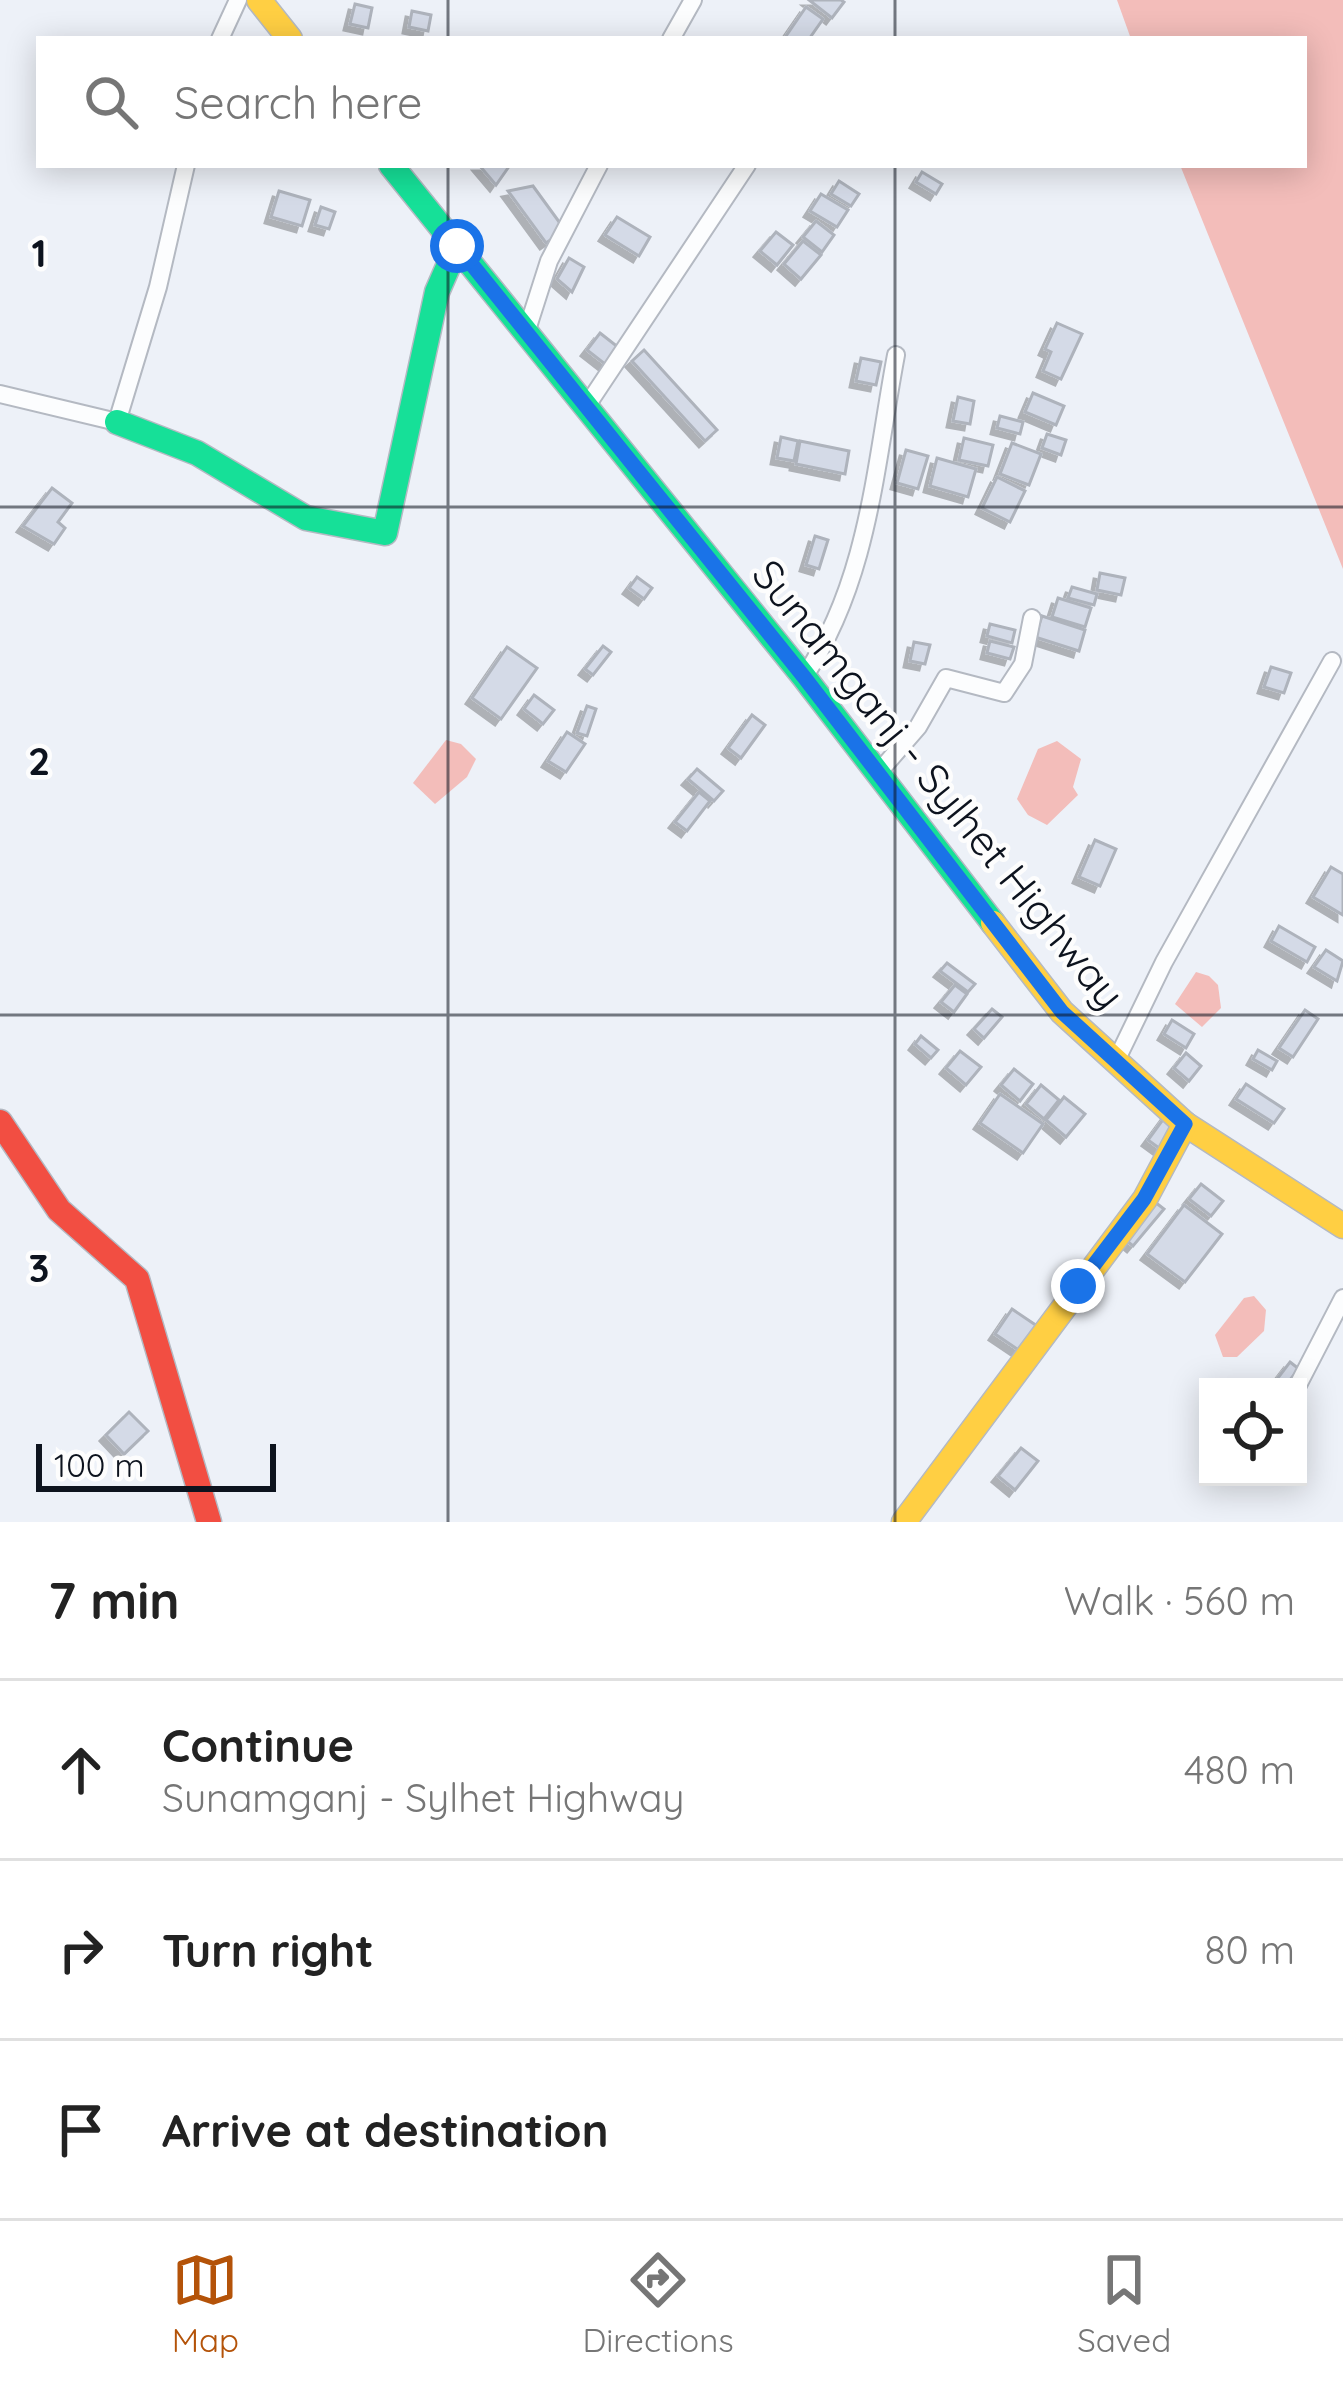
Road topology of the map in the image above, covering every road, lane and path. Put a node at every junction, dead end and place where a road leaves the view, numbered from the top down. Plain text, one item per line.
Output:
1 (238, 0) edge
2 (259, 0) edge
3 (693, 0) edge
4 (221, 36) edge
5 (288, 36) edge
6 (673, 36) edge
7 (184, 168) edge
8 (394, 168) edge
9 (597, 168) edge
10 (745, 168) edge
11 (457, 246) junction
12 (526, 333) junction
13 (896, 355) dead end
14 (0, 394) edge
15 (586, 406) junction
16 (117, 422) junction
17 (1032, 618) dead end
18 (1332, 661) dead end
19 (804, 677) junction
20 (878, 773) junction
21 (1116, 1061) junction
22 (0, 1122) edge
23 (1185, 1124) junction
24 (1343, 1226) edge
25 (1343, 1298) edge
26 (1302, 1378) edge
27 (209, 1522) edge
28 (904, 1522) edge

1 - 4 street
2 - 5 street
3 - 6 street
7 - 16 street
8 - 11 street, Sunamganj - Sylhet Highway
9 - 12 street
10 - 15 street
11 - 12 street, Sunamganj - Sylhet Highway
11 - 16 street
12 - 15 street, Sunamganj - Sylhet Highway
13 - 19 street
14 - 16 street
15 - 19 street, Sunamganj - Sylhet Highway
17 - 20 street
18 - 21 street
19 - 20 street, Sunamganj - Sylhet Highway
20 - 21 street, Sunamganj - Sylhet Highway
21 - 23 street, Sunamganj - Sylhet Highway
22 - 27 street
23 - 24 street, Sunamganj - Sylhet Highway
23 - 28 street
25 - 26 street

